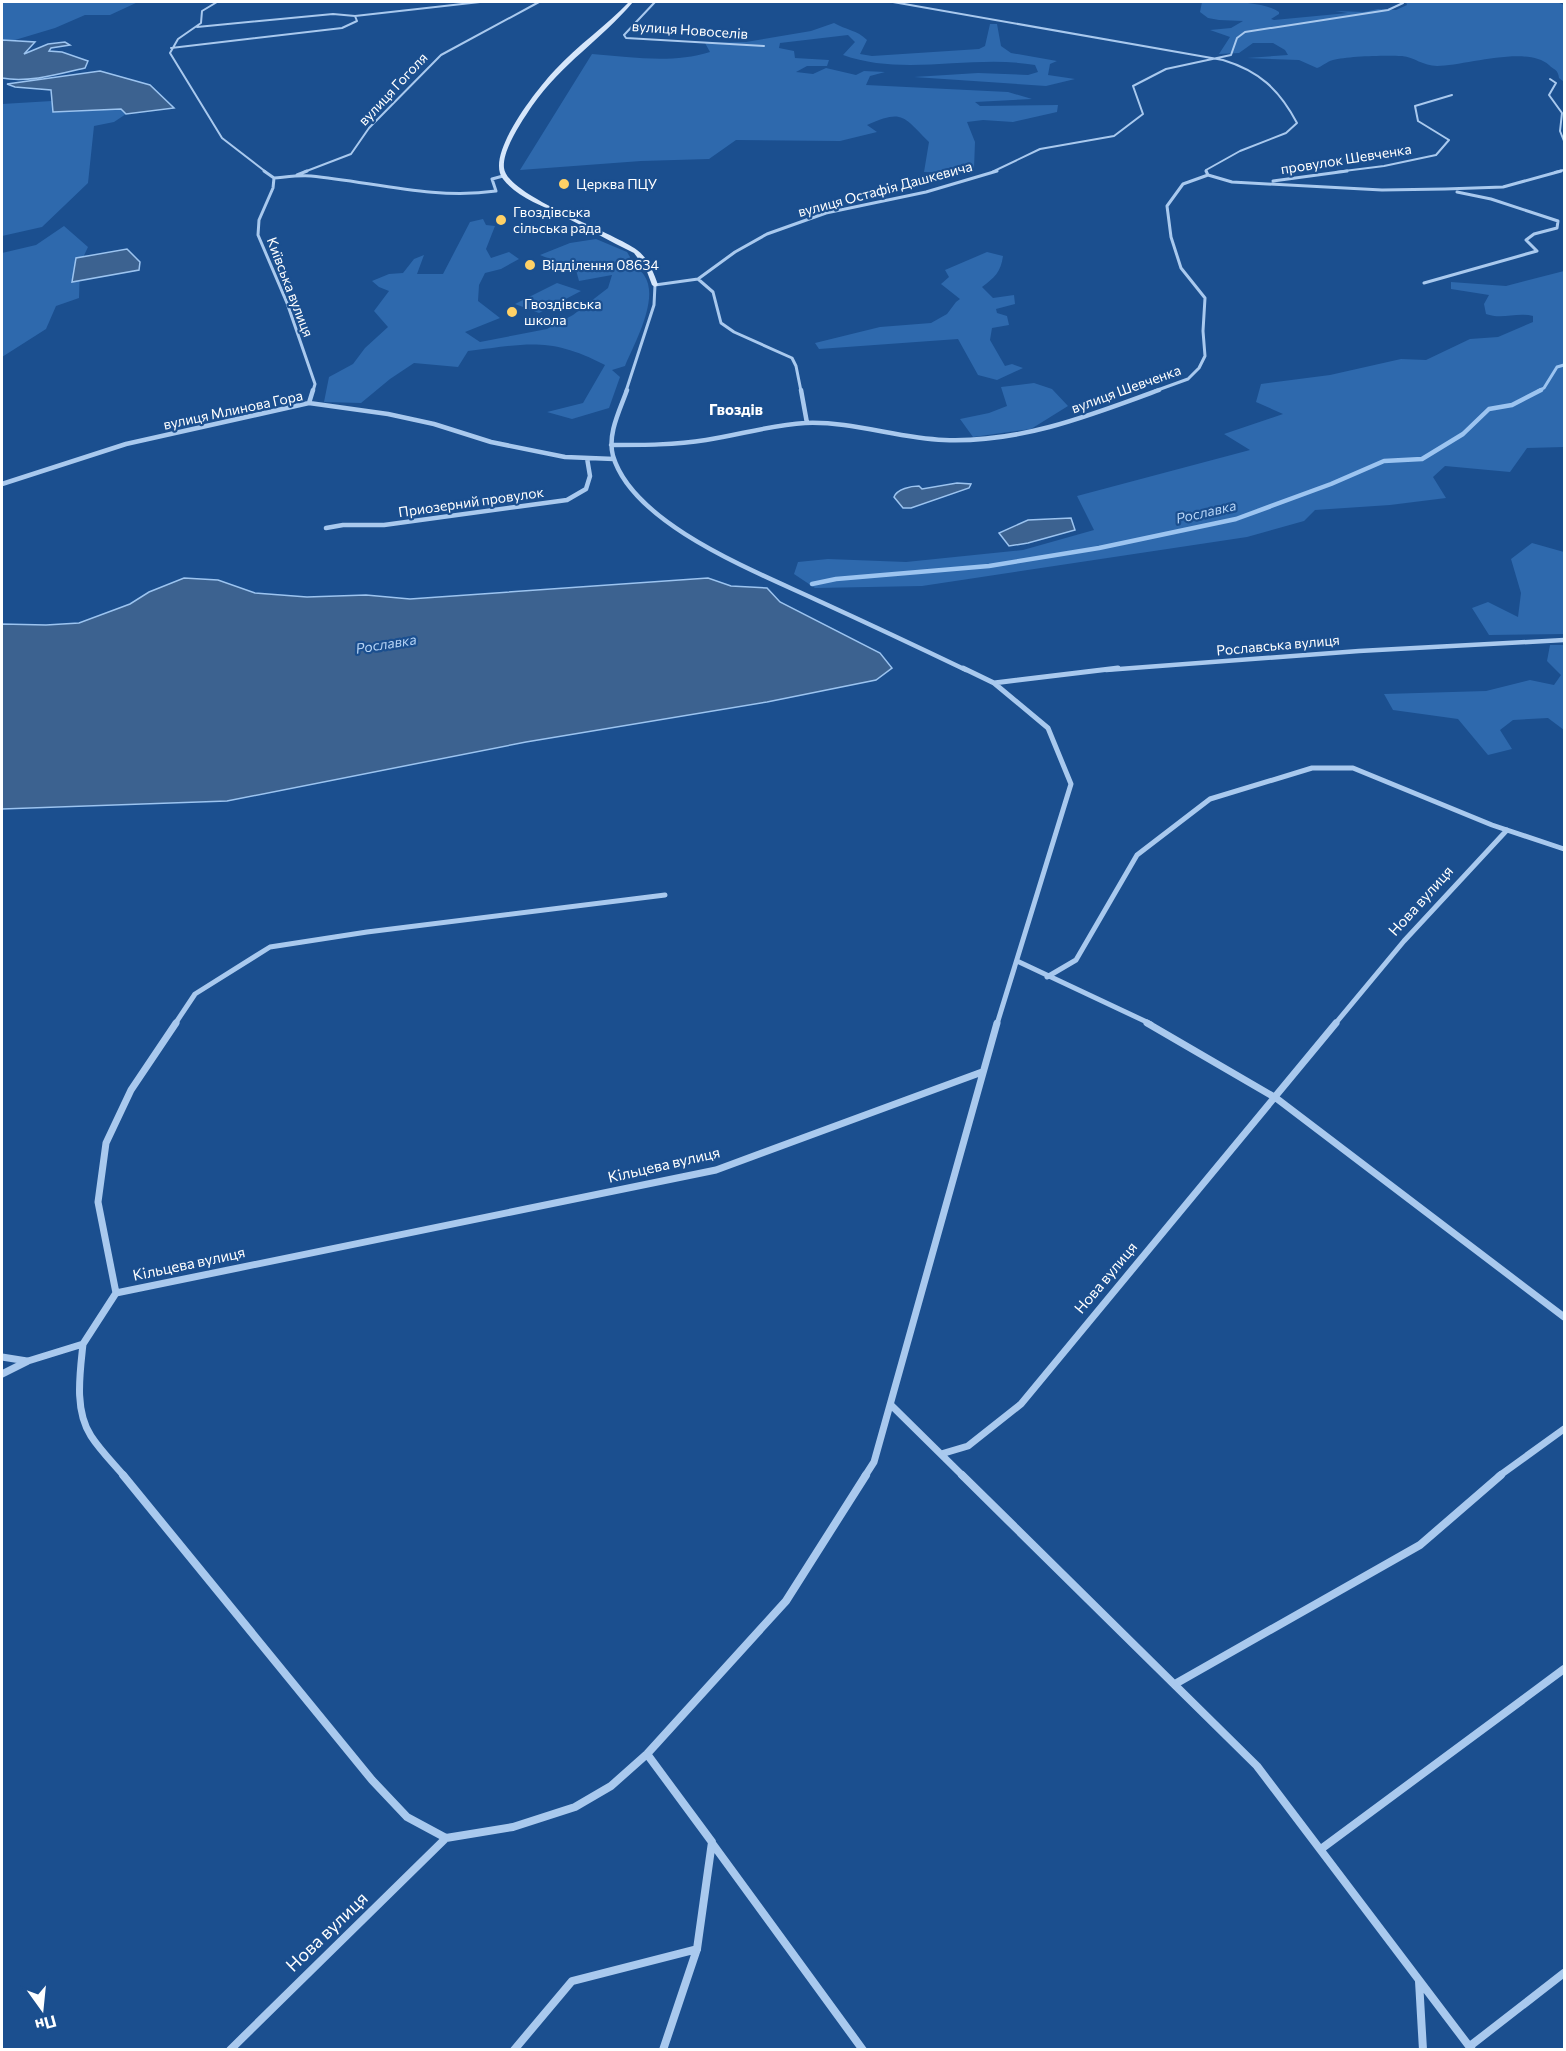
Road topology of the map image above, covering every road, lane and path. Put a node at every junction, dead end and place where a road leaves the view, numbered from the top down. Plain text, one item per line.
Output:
1 (217, 2) edge
2 (480, 2) edge
3 (539, 2) edge
4 (631, 2) edge
5 (655, 2) edge
6 (893, 2) edge
7 (1402, 3) dead end
8 (355, 16) junction
9 (198, 27) junction
10 (764, 45) dead end
11 (171, 48) junction
12 (1213, 58) junction
13 (1550, 79) dead end
14 (1452, 94) dead end
15 (1564, 141) edge
16 (1564, 170) edge
17 (1208, 175) junction
18 (297, 176) junction
19 (503, 176) junction
20 (274, 178) junction
21 (1257, 183) junction
22 (1445, 189) junction
23 (1558, 221) junction
24 (1564, 222) edge
25 (698, 279) junction
26 (1424, 283) dead end
27 (655, 285) junction
28 (309, 403) junction
29 (807, 423) junction
30 (611, 445) junction
31 (586, 458) junction
32 (614, 459) junction
33 (2, 484) edge
34 (326, 528) dead end
35 (1564, 640) edge
36 (994, 683) junction
37 (1507, 830) junction
38 (1564, 849) edge
39 (665, 895) dead end
40 (1017, 961) junction
41 (1047, 977) junction
42 (982, 1072) junction
43 (1276, 1098) junction
44 (116, 1293) junction
45 (1564, 1317) edge
46 (83, 1344) junction
47 (2, 1356) edge
48 (28, 1361) junction
49 (2, 1374) edge
50 (891, 1405) junction
51 (1564, 1429) edge
52 (941, 1454) junction
53 (1564, 1669) edge
54 (1175, 1684) junction
55 (647, 1754) junction
56 (446, 1838) junction
57 (712, 1842) junction
58 (1321, 1849) junction
59 (697, 1949) junction
60 (1564, 1973) edge
61 (1419, 1979) junction
62 (1471, 2048) edge
63 (230, 2049) edge
64 (514, 2049) edge
65 (663, 2049) edge
66 (863, 2049) edge
67 (1423, 2049) edge

1 - 9 street
2 - 8 street
3 - 18 street, вулиця Гоголя
4 - 19 street
5 - 10 street, вулиця Новоселів
6 - 12 street, вулиця Шевченка
7 - 12 street
8 - 9 street
8 - 11 street
9 - 11 street
11 - 20 street
12 - 17 street, вулиця Шевченка
12 - 25 street, вулиця Остафія Дашкевича
13 - 15 street
14 - 21 street, провулок Шевченка
16 - 22 street, провулок Шевченка
17 - 21 street, провулок Шевченка
17 - 29 street, вулиця Шевченка
18 - 19 street
18 - 20 street
19 - 27 street
20 - 28 street, Київська вулиця
21 - 22 street, провулок Шевченка
22 - 23 street, провулок Шевченка
23 - 24 street, провулок Шевченка
23 - 26 street
25 - 27 street, вулиця Остафія Дашкевича
25 - 29 street
27 - 30 street
28 - 31 street, вулиця Млинова Гора
28 - 33 street, вулиця Млинова Гора
29 - 30 street, вулиця Шевченка
30 - 32 street
31 - 32 street, вулиця Млинова Гора
31 - 34 street, Приозерний провулок
32 - 36 street
35 - 36 street, Рославська вулиця
36 - 40 street
37 - 38 street
37 - 41 street
37 - 43 street, Нова вулиця
39 - 44 street, Кільцева вулиця
40 - 41 street
40 - 42 street
41 - 43 street
42 - 44 street, Кільцева вулиця
42 - 50 street
43 - 45 street
43 - 52 street, Нова вулиця
44 - 46 street
46 - 48 street
46 - 56 street
47 - 48 street
48 - 49 street
50 - 52 street
50 - 55 street
51 - 54 street
52 - 54 street
53 - 58 street
54 - 58 street
55 - 56 street
55 - 57 street
56 - 63 street, Нова вулиця
57 - 59 street
57 - 66 street
58 - 61 street
59 - 64 street
59 - 65 street
60 - 62 street
61 - 62 street
61 - 67 street

